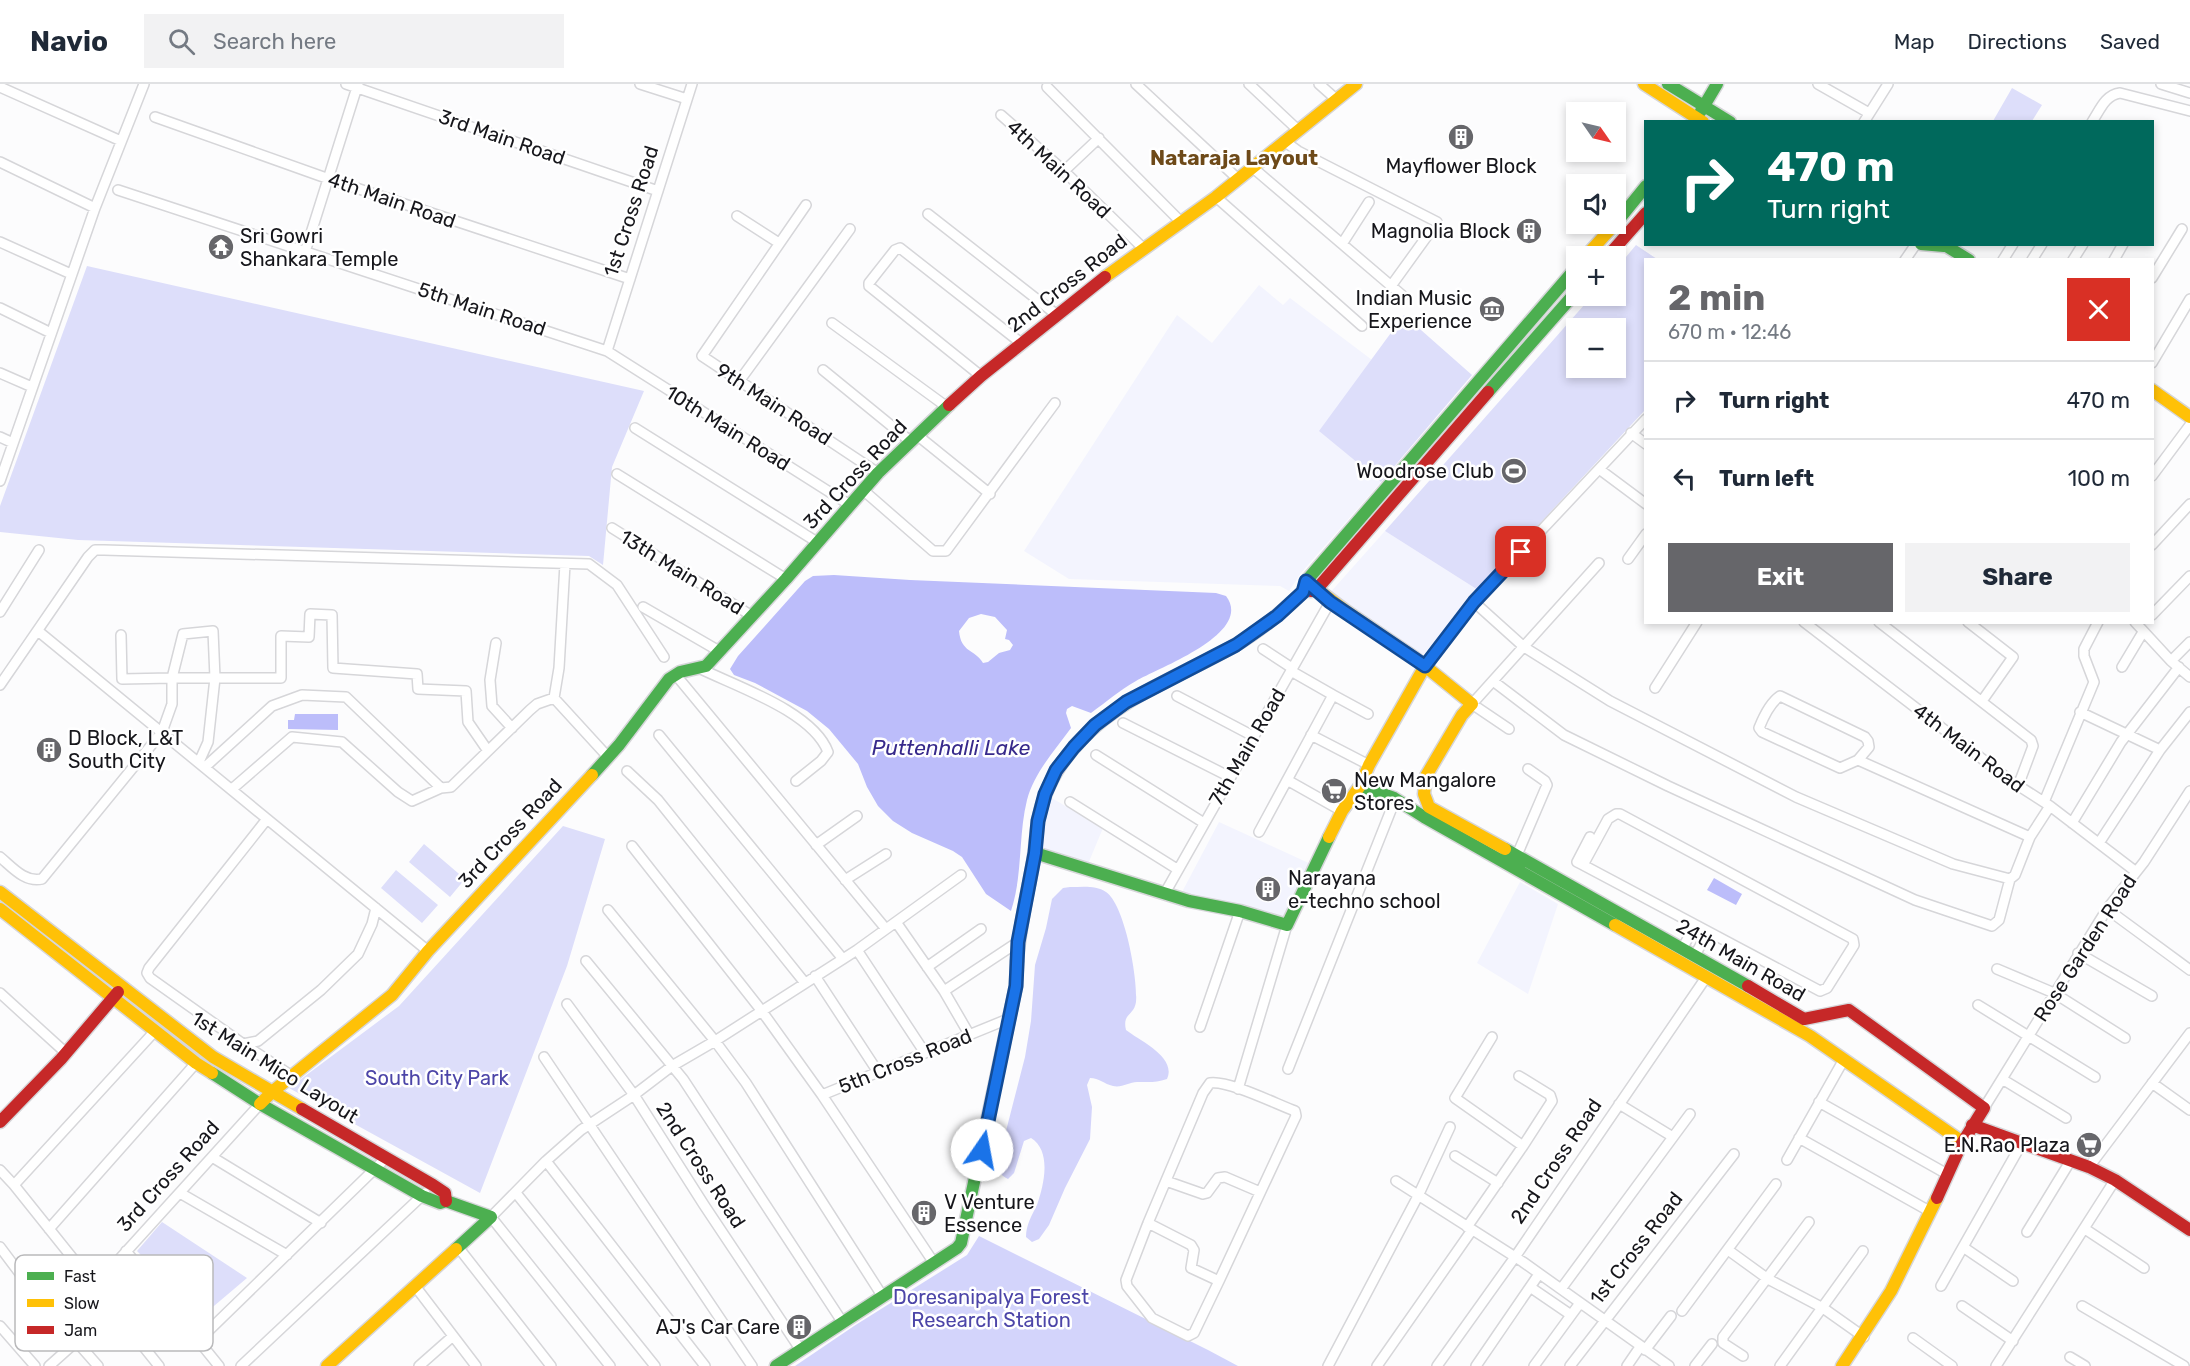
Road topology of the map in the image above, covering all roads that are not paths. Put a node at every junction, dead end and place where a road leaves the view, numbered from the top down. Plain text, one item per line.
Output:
1 (144, 84) edge
2 (346, 84) edge
3 (640, 84) edge
4 (692, 84) edge
5 (1136, 84) edge
6 (1249, 84) edge
7 (1319, 84) edge
8 (1356, 84) edge
9 (1644, 84) edge
10 (1668, 84) edge
11 (1717, 84) edge
12 (1818, 84) edge
13 (1888, 84) edge
14 (2161, 84) edge
15 (358, 86) edge
16 (0, 87) edge
17 (1047, 87) dead end
18 (2190, 93) edge
19 (687, 99) junction
20 (1337, 100) junction
21 (2190, 111) edge
22 (1001, 115) dead end
23 (155, 117) dead end
24 (1699, 117) edge
25 (1867, 117) edge
26 (1722, 120) edge
27 (2093, 120) edge
28 (1298, 130) junction
29 (1099, 138) junction
30 (121, 141) junction
31 (1284, 141) junction
32 (0, 162) edge
33 (1252, 167) junction
34 (1065, 171) junction
35 (329, 179) junction
36 (1238, 179) junction
37 (1644, 188) edge
38 (118, 190) dead end
39 (658, 191) junction
40 (1216, 196) junction
41 (1368, 202) dead end
42 (806, 205) dead end
43 (95, 208) junction
44 (1626, 210) edge
45 (928, 214) dead end
46 (1644, 215) edge
47 (737, 216) dead end
48 (1180, 221) junction
49 (1437, 222) dead end
50 (850, 229) dead end
51 (2182, 229) dead end
52 (1430, 232) dead end
53 (1605, 234) edge
54 (0, 242) edge
55 (779, 243) junction
56 (1342, 244) junction
57 (1595, 246) edge
58 (1617, 246) edge
59 (1946, 246) edge
60 (1143, 248) junction
61 (305, 252) junction
62 (1966, 258) edge
63 (71, 274) junction
64 (2154, 275) edge
65 (630, 279) junction
66 (1566, 280) edge
67 (1391, 286) junction
68 (1404, 296) dead end
69 (2190, 299) edge
70 (1566, 303) edge
71 (0, 308) edge
72 (1057, 315) junction
73 (832, 323) dead end
74 (1362, 326) dead end
75 (51, 333) junction
76 (1021, 343) junction
77 (607, 351) junction
78 (2154, 360) edge
79 (823, 370) dead end
80 (0, 373) edge
81 (981, 376) junction
82 (740, 380) junction
83 (32, 387) junction
84 (2154, 391) edge
85 (1055, 403) dead end
86 (947, 406) junction
87 (2190, 417) edge
88 (1644, 421) edge
89 (2190, 425) edge
90 (635, 428) dead end
91 (1631, 433) junction
92 (0, 437) edge
93 (914, 438) junction
94 (13, 443) junction
95 (1644, 443) edge
96 (1599, 469) junction
97 (878, 473) junction
98 (2154, 473) edge
99 (617, 474) dead end
100 (0, 482) edge
101 (863, 490) junction
102 (990, 494) junction
103 (1644, 503) edge
104 (2190, 504) edge
105 (850, 505) junction
106 (612, 528) dead end
107 (1644, 537) edge
108 (817, 542) junction
109 (2154, 543) edge
110 (39, 550) dead end
111 (1628, 559) dead end
112 (1599, 563) dead end
113 (565, 564) junction
114 (2190, 576) edge
115 (786, 579) junction
116 (1308, 588) junction
117 (1330, 602) junction
118 (1474, 602) junction
119 (644, 607) dead end
120 (0, 612) edge
121 (2154, 613) edge
122 (752, 616) junction
123 (1696, 624) edge
124 (1807, 624) edge
125 (1882, 624) edge
126 (1971, 624) edge
127 (2097, 624) edge
128 (2141, 626) edge
129 (38, 631) junction
130 (121, 635) dead end
131 (2190, 642) edge
132 (496, 644) dead end
133 (1524, 646) junction
134 (1263, 649) dead end
135 (719, 651) junction
136 (664, 657) dead end
137 (2175, 664) junction
138 (1425, 666) junction
139 (2122, 667) dead end
140 (701, 669) junction
141 (1292, 669) junction
142 (675, 674) junction
143 (2190, 677) edge
144 (172, 678) junction
145 (215, 678) junction
146 (1493, 681) junction
147 (0, 685) edge
148 (1655, 688) dead end
149 (1333, 695) junction
150 (1178, 696) dead end
151 (554, 698) junction
152 (1982, 701) junction
153 (1472, 704) junction
154 (2080, 712) junction
155 (2190, 712) edge
156 (1368, 714) dead end
157 (1123, 723) dead end
158 (512, 728) junction
159 (1509, 729) dead end
160 (162, 732) junction
161 (2127, 734) junction
162 (659, 735) dead end
163 (1311, 735) junction
164 (1253, 736) junction
165 (2160, 750) junction
166 (488, 751) junction
167 (1096, 755) dead end
168 (608, 757) junction
169 (1858, 760) junction
170 (202, 765) junction
171 (1369, 765) junction
172 (1528, 769) dead end
173 (627, 771) dead end
174 (1230, 777) junction
175 (1287, 780) junction
176 (796, 781) dead end
177 (1360, 786) junction
178 (2018, 786) junction
179 (441, 788) junction
180 (232, 789) junction
181 (2190, 791) edge
182 (1395, 800) junction
183 (1070, 802) dead end
184 (2047, 804) junction
185 (2186, 805) edge
186 (1342, 811) junction
187 (1423, 811) junction
188 (857, 816) dead end
189 (267, 819) junction
190 (1204, 823) junction
191 (2072, 823) junction
192 (1259, 832) dead end
193 (1590, 837) dead end
194 (2030, 837) junction
195 (2100, 843) junction
196 (816, 845) junction
197 (632, 846) dead end
198 (1035, 853) junction
199 (886, 854) dead end
200 (1517, 855) junction
201 (0, 857) edge
202 (1583, 865) junction
203 (1177, 869) junction
204 (2135, 871) junction
205 (961, 876) dead end
206 (2010, 879) junction
207 (845, 880) junction
208 (0, 892) edge
209 (1165, 892) junction
210 (376, 908) junction
211 (0, 909) edge
212 (2107, 909) junction
213 (608, 910) dead end
214 (1239, 911) junction
215 (896, 922) junction
216 (1287, 925) junction
217 (1695, 926) junction
218 (886, 929) junction
219 (981, 929) dead end
220 (1708, 932) junction
221 (1018, 942) junction
222 (1683, 947) junction
223 (857, 950) junction
224 (428, 951) junction
225 (2078, 953) junction
226 (1695, 954) junction
227 (843, 959) junction
228 (586, 961) dead end
229 (927, 967) junction
230 (1997, 969) dead end
231 (2190, 970) edge
232 (815, 976) junction
233 (1707, 976) junction
234 (805, 983) junction
235 (944, 991) junction
236 (0, 993) edge
237 (118, 993) junction
238 (2054, 993) junction
239 (2152, 996) dead end
240 (567, 1004) dead end
241 (1978, 1005) dead end
242 (761, 1010) junction
243 (1008, 1018) junction
244 (1200, 1027) dead end
245 (155, 1031) junction
246 (2190, 1033) edge
247 (969, 1034) junction
248 (2027, 1036) junction
249 (1492, 1037) dead end
250 (2125, 1038) dead end
251 (715, 1041) junction
252 (243, 1044) junction
253 (66, 1053) junction
254 (925, 1053) junction
255 (544, 1057) dead end
256 (1843, 1061) junction
257 (196, 1063) junction
258 (672, 1066) junction
259 (1288, 1069) dead end
260 (878, 1072) junction
261 (292, 1076) junction
262 (1519, 1076) dead end
263 (2095, 1077) dead end
264 (2002, 1079) junction
265 (2152, 1083) junction
266 (1238, 1089) junction
267 (272, 1092) junction
268 (634, 1095) junction
269 (822, 1095) junction
270 (1820, 1102) junction
271 (260, 1104) junction
272 (1618, 1104) junction
273 (1984, 1108) junction
274 (2190, 1110) edge
275 (1690, 1114) dead end
276 (2066, 1118) dead end
277 (1, 1119) edge
278 (591, 1124) junction
279 (1972, 1125) junction
280 (1450, 1127) dead end
281 (1673, 1137) junction
282 (1799, 1138) junction
283 (1961, 1142) junction
284 (2022, 1143) junction
285 (1523, 1146) junction
286 (1734, 1154) dead end
287 (1455, 1156) dead end
288 (212, 1157) junction
289 (386, 1158) junction
290 (1787, 1160) dead end
291 (2071, 1160) junction
292 (546, 1161) junction
293 (2089, 1167) junction
294 (0, 1170) edge
295 (376, 1170) junction
296 (1947, 1174) junction
297 (2115, 1180) junction
298 (1166, 1181) junction
299 (1396, 1181) dead end
300 (1498, 1183) junction
301 (1776, 1184) dead end
302 (14, 1185) junction
303 (433, 1185) junction
304 (1260, 1192) junction
305 (180, 1193) junction
306 (516, 1193) junction
307 (422, 1196) junction
308 (1418, 1196) junction
309 (446, 1201) junction
310 (1931, 1212) junction
311 (491, 1217) junction
312 (1809, 1221) dead end
313 (321, 1223) junction
314 (1148, 1223) junction
315 (1470, 1228) junction
316 (50, 1229) junction
317 (2085, 1229) junction
318 (2190, 1229) edge
319 (2027, 1232) dead end
320 (0, 1247) edge
321 (458, 1247) junction
322 (1962, 1247) junction
323 (1728, 1250) junction
324 (126, 1251) junction
325 (1863, 1251) dead end
326 (71, 1255) edge
327 (122, 1255) edge
328 (129, 1255) edge
329 (287, 1256) junction
330 (1515, 1257) junction
331 (934, 1263) junction
332 (15, 1267) edge
333 (2144, 1268) dead end
334 (1539, 1274) junction
335 (1768, 1279) junction
336 (1219, 1281) junction
337 (2013, 1281) dead end
338 (415, 1286) junction
339 (1941, 1286) dead end
340 (1530, 1287) junction
341 (1561, 1289) junction
342 (883, 1296) junction
343 (1580, 1303) junction
344 (1962, 1306) dead end
345 (2082, 1306) dead end
346 (1823, 1308) junction
347 (1682, 1311) dead end
348 (1571, 1315) junction
349 (1671, 1316) dead end
350 (1605, 1320) junction
351 (843, 1323) junction
352 (0, 1326) edge
353 (213, 1327) edge
354 (453, 1336) junction
355 (1864, 1337) junction
356 (1912, 1338) dead end
357 (2013, 1341) junction
358 (15, 1343) edge
359 (1712, 1344) dead end
360 (800, 1349) junction
361 (1643, 1349) junction
362 (22, 1351) edge
363 (66, 1351) edge
364 (85, 1351) edge
365 (147, 1351) edge
366 (206, 1351) edge
367 (1743, 1356) dead end
368 (2070, 1357) dead end
369 (35, 1366) edge
370 (49, 1366) edge
371 (98, 1366) edge
372 (159, 1366) edge
373 (219, 1366) edge
374 (242, 1366) edge
375 (327, 1366) edge
376 (419, 1366) edge
377 (476, 1366) edge
378 (551, 1366) edge
379 (610, 1366) edge
380 (656, 1366) edge
381 (705, 1366) edge
382 (752, 1366) edge
383 (776, 1366) edge
384 (1328, 1366) edge
385 (1377, 1366) edge
386 (1437, 1366) edge
387 (1476, 1366) edge
388 (1534, 1366) edge
389 (1570, 1366) edge
390 (1627, 1366) edge
391 (1669, 1366) edge
392 (1695, 1366) edge
393 (1779, 1366) edge
394 (1842, 1366) edge
395 (1952, 1366) edge
396 (1996, 1366) edge
397 (2085, 1366) edge
398 (2184, 1366) edge

1 - 30 street
2 - 15 street, 3rd Main Road
3 - 19 street
4 - 19 street, 1st Cross Road
5 - 36 street
6 - 28 street
7 - 20 street
8 - 20 street, 2nd Cross Road
9 - 24 street
10 - 24 street
11 - 24 street
12 - 25 street
13 - 25 street
14 - 18 street
15 - 35 street
15 - 39 street, 3rd Main Road
16 - 30 street
17 - 29 street
19 - 39 street, 1st Cross Road
20 - 28 street, 2nd Cross Road
21 - 27 street
22 - 34 street, 4th Main Road
23 - 35 street, 4th Main Road
24 - 26 street
28 - 31 street, 2nd Cross Road
29 - 34 street
29 - 48 street
30 - 43 street
31 - 33 street, 2nd Cross Road
31 - 49 street
32 - 43 street
33 - 36 street, 2nd Cross Road
33 - 56 street
34 - 60 street, 4th Main Road
35 - 61 street
35 - 65 street, 4th Main Road
36 - 40 street, 2nd Cross Road
37 - 44 street
38 - 61 street, 5th Main Road
39 - 65 street, 1st Cross Road
40 - 48 street, 2nd Cross Road
40 - 74 street
41 - 56 street
42 - 55 street, 9th Main Road
43 - 63 street
45 - 72 street
46 - 58 street
47 - 55 street
48 - 60 street, 2nd Cross Road
50 - 82 street
51 - 64 street
52 - 67 street
53 - 57 street
54 - 63 street
55 - 82 street, 9th Main Road
56 - 67 street
59 - 62 street
60 - 72 street, 2nd Cross Road
61 - 77 street, 5th Main Road
63 - 75 street
65 - 77 street, 1st Cross Road
66 - 116 street
67 - 68 street
69 - 78 street
70 - 116 street
71 - 75 street
72 - 76 street, 2nd Cross Road
73 - 86 street
75 - 83 street
76 - 81 street, 2nd Cross Road
76 - 81 street
77 - 105 street, 10th Main Road
79 - 93 street
80 - 83 street
81 - 86 street, 2nd Cross Road
82 - 97 street, 9th Main Road
83 - 94 street
84 - 87 street
85 - 102 street
86 - 93 street, 3rd Cross Road
88 - 91 street
89 - 98 street
90 - 108 street
91 - 95 street
91 - 96 street
92 - 94 street
93 - 97 street, 3rd Cross Road
93 - 102 street
94 - 100 street
96 - 103 street
96 - 118 street
97 - 101 street, 3rd Cross Road
99 - 115 street
101 - 102 street
101 - 105 street, 3rd Cross Road
104 - 109 street
105 - 108 street, 3rd Cross Road
106 - 122 street, 13th Main Road
107 - 111 street
108 - 115 street, 3rd Cross Road
110 - 120 street
112 - 133 street
113 - 129 street
113 - 136 street
113 - 151 street
114 - 121 street
115 - 122 street, 3rd Cross Road
116 - 117 street
116 - 198 street
117 - 138 street
117 - 141 street, 7th Main Road
118 - 133 street
118 - 138 street
119 - 135 street
122 - 135 street, 3rd Cross Road
123 - 148 street
124 - 178 street, 4th Main Road
125 - 152 street
126 - 152 street
127 - 154 street
128 - 137 street
128 - 139 street
129 - 147 street
129 - 160 street
130 - 144 street
131 - 137 street
132 - 158 street
133 - 146 street
133 - 206 street
134 - 141 street
135 - 140 street, 3rd Cross Road
137 - 143 street
137 - 161 street
138 - 153 street
138 - 171 street
140 - 142 street
140 - 176 street
141 - 149 street
141 - 164 street, 7th Main Road
142 - 168 street, 3rd Cross Road
142 - 196 street
144 - 145 street
144 - 145 street
144 - 160 street
145 - 166 street
145 - 170 street
146 - 153 street
146 - 206 street
149 - 156 street
149 - 163 street
150 - 164 street
151 - 158 street
151 - 168 street
152 - 178 street
153 - 159 street
153 - 187 street
154 - 161 street
154 - 184 street
155 - 165 street
157 - 174 street
158 - 166 street
160 - 170 street
160 - 201 street
161 - 165 street
161 - 191 street
162 - 227 street
163 - 171 street
163 - 175 street
164 - 174 street, 7th Main Road
165 - 195 street
166 - 179 street
167 - 190 street
168 - 224 street, 3rd Cross Road
169 - 169 street
169 - 194 street
170 - 179 street
170 - 180 street
171 - 177 street
172 - 200 street
173 - 234 street
174 - 190 street, 7th Main Road
175 - 186 street
175 - 192 street
177 - 182 street, 24th Main Road
177 - 186 street
178 - 184 street, 4th Main Road
179 - 180 street
180 - 189 street
181 - 185 street, Rose Garden Road
182 - 187 street, 24th Main Road
182 - 259 street
183 - 203 street
184 - 191 street, 4th Main Road
184 - 194 street
185 - 204 street, Rose Garden Road
186 - 216 street
187 - 200 street, 24th Main Road
187 - 233 street, 24th Main Road
188 - 196 street
189 - 210 street
189 - 252 street
190 - 203 street, 7th Main Road
191 - 195 street, 4th Main Road
193 - 202 street
194 - 206 street
195 - 204 street, 4th Main Road
196 - 207 street
197 - 242 street
198 - 209 street
198 - 221 street
199 - 207 street
200 - 222 street, 24th Main Road
202 - 217 street
202 - 220 street
203 - 209 street, 7th Main Road
204 - 212 street, Rose Garden Road
205 - 215 street
207 - 218 street
208 - 237 street, 1st Main Mico Layout
209 - 214 street
210 - 224 street
210 - 252 street
211 - 237 street, 1st Main Mico Layout
212 - 225 street, Rose Garden Road
212 - 231 street
213 - 251 street
214 - 216 street
214 - 244 street
215 - 218 street
215 - 229 street
216 - 266 street
217 - 220 street
217 - 222 street
218 - 223 street
219 - 229 street
220 - 226 street
221 - 235 street
221 - 243 street
222 - 226 street, 24th Main Road
223 - 227 street
223 - 254 street
224 - 261 street, 3rd Cross Road
225 - 238 street, Rose Garden Road
225 - 239 street
226 - 273 street, 24th Main Road
227 - 232 street
228 - 258 street
229 - 235 street
230 - 238 street
232 - 234 street
232 - 260 street
233 - 256 street, 24th Main Road
233 - 272 street, 2nd Cross Road
234 - 242 street
235 - 247 street
236 - 253 street
237 - 245 street, 1st Main Mico Layout
237 - 253 street
237 - 267 street, 1st Main Mico Layout
238 - 248 street, Rose Garden Road
238 - 250 street
240 - 268 street, 2nd Cross Road
241 - 248 street
242 - 251 street
242 - 269 street
243 - 247 street, 5th Cross Road
243 - 331 street
245 - 257 street, 1st Main Mico Layout
245 - 302 street
246 - 265 street
247 - 254 street, 5th Cross Road
248 - 263 street
248 - 264 street, Rose Garden Road
249 - 285 street
251 - 258 street
251 - 342 street
252 - 261 street
253 - 277 street
254 - 260 street, 5th Cross Road
255 - 278 street
256 - 270 street
256 - 283 street, 24th Main Road
257 - 271 street, 1st Main Mico Layout
257 - 316 street
258 - 268 street
258 - 351 street
260 - 269 street, 5th Cross Road
261 - 267 street, 3rd Cross Road
262 - 285 street
264 - 273 street, Rose Garden Road
264 - 276 street
265 - 274 street
265 - 293 street
266 - 298 street
266 - 304 street
267 - 271 street, 3rd Cross Road
267 - 289 street, 1st Main Mico Layout
268 - 278 street
268 - 360 street, 2nd Cross Road
269 - 331 street, 5th Cross Road
270 - 282 street
270 - 296 street
271 - 288 street, 3rd Cross Road
271 - 295 street, 1st Main Mico Layout
272 - 281 street
272 - 330 street, 2nd Cross Road
273 - 279 street
275 - 281 street
278 - 292 street
278 - 382 street
279 - 283 street
279 - 284 street
280 - 308 street
281 - 341 street
282 - 290 street
282 - 310 street
283 - 296 street
284 - 291 street
284 - 322 street
285 - 300 street
286 - 350 street, 1st Cross Road
287 - 300 street
288 - 305 street, 3rd Cross Road
288 - 313 street
289 - 295 street
289 - 303 street, 1st Main Mico Layout
291 - 293 street
291 - 319 street
292 - 306 street
292 - 381 street
293 - 297 street
294 - 302 street
295 - 307 street, 1st Main Mico Layout
295 - 313 street
296 - 310 street
297 - 317 street
297 - 318 street
298 - 304 street
298 - 314 street
299 - 308 street
300 - 315 street
301 - 323 street
302 - 316 street
303 - 307 street
303 - 309 street, 1st Main Mico Layout
304 - 336 street
305 - 324 street, 3rd Cross Road
305 - 329 street
306 - 311 street
306 - 380 street
307 - 309 street, 1st Main Mico Layout
307 - 374 street
308 - 315 street
308 - 384 street
309 - 311 street, 1st Main Mico Layout
310 - 355 street
311 - 321 street
311 - 379 street
312 - 335 street
313 - 329 street
314 - 336 street
314 - 336 street
315 - 330 street
315 - 385 street
316 - 326 street
317 - 333 street
317 - 357 street
320 - 332 street
321 - 338 street
321 - 378 street
322 - 337 street
322 - 339 street
323 - 335 street
323 - 347 street
324 - 327 street, 3rd Cross Road
324 - 328 street
325 - 346 street
329 - 353 street
330 - 334 street
330 - 386 street, 2nd Cross Road
331 - 342 street
334 - 340 street
334 - 341 street
335 - 346 street
335 - 367 street
338 - 354 street
338 - 375 street
340 - 348 street
340 - 387 street
341 - 343 street
342 - 351 street
343 - 348 street
343 - 350 street
344 - 357 street
345 - 398 street
346 - 355 street
346 - 393 street
348 - 388 street
349 - 361 street
350 - 361 street
350 - 389 street, 1st Cross Road
351 - 360 street
352 - 358 street
354 - 376 street
354 - 377 street
355 - 394 street
356 - 395 street
357 - 396 street
359 - 392 street
360 - 383 street
361 - 390 street
361 - 391 street
362 - 369 street
363 - 370 street
364 - 371 street
365 - 372 street
366 - 373 street
368 - 397 street

